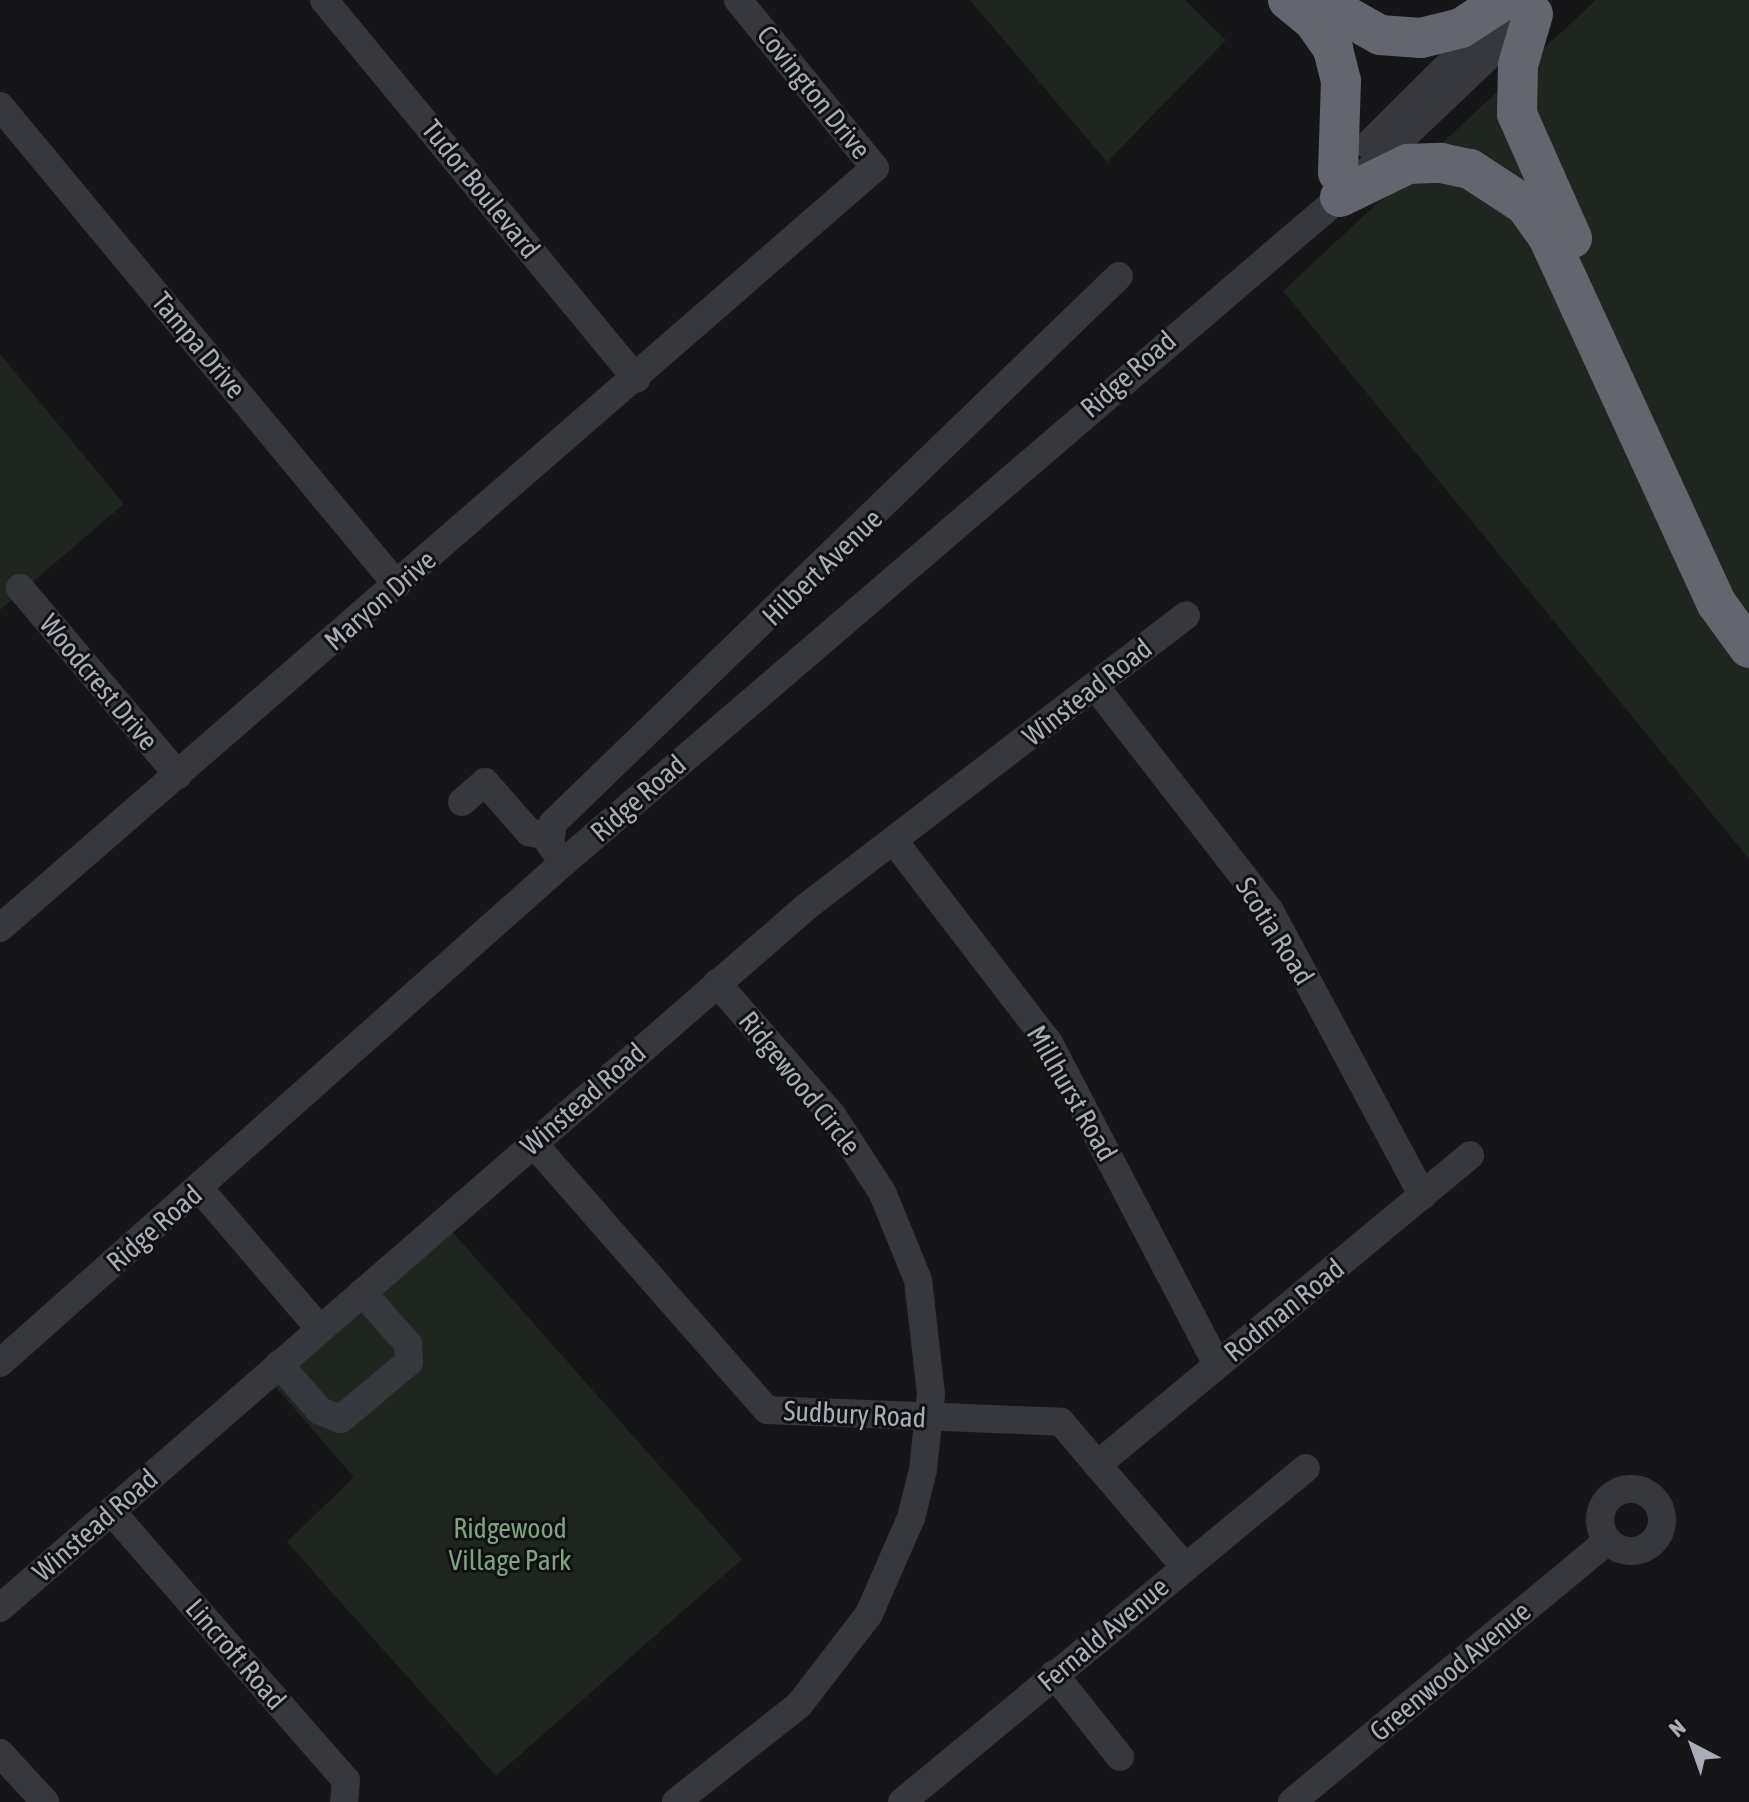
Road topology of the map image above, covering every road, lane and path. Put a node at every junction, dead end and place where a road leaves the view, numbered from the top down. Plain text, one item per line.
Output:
1 (324, 0) edge
2 (738, 0) edge
3 (1288, 0) edge
4 (1318, 0) edge
5 (1524, 4) edge
6 (0, 106) edge
7 (1339, 185) junction
8 (1119, 276) dead end
9 (752, 278) joint
10 (636, 379) junction
11 (397, 585) junction
12 (20, 588) dead end
13 (1749, 609) edge
14 (1186, 615) dead end
15 (1749, 648) edge
16 (1095, 686) junction
17 (178, 775) junction
18 (462, 802) dead end
19 (550, 837) junction
20 (894, 841) junction
21 (563, 863) junction
22 (4, 925) edge
23 (717, 983) junction
24 (533, 1143) junction
25 (1470, 1155) dead end
26 (199, 1188) junction
27 (1423, 1196) junction
28 (362, 1292) junction
29 (320, 1329) junction
30 (0, 1363) edge
31 (279, 1364) junction
32 (1217, 1365) junction
33 (929, 1417) junction
34 (1097, 1465) junction
35 (1306, 1468) dead end
36 (111, 1511) junction
37 (1608, 1541) dead end
38 (1184, 1566) junction
39 (0, 1608) edge
40 (1054, 1674) junction
41 (0, 1753) edge
42 (1120, 1757) dead end
43 (45, 1802) edge
44 (344, 1802) edge
45 (676, 1802) edge
46 (902, 1802) edge
47 (1292, 1802) edge

1 - 10 street, Tudor Boulevard
2 - 9 street, Covington Drive
3 - 7 highway
4 - 5 highway
5 - 7 street, Ridge Road
5 - 13 highway
6 - 11 street, Tampa Drive
7 - 15 highway
7 - 21 street, Ridge Road
8 - 19 street, Hilbert Avenue
9 - 10 street, Maryon Drive
10 - 11 street, Maryon Drive
11 - 17 street, Maryon Drive
12 - 17 street, Woodcrest Drive
14 - 16 street, Winstead Road
16 - 20 street, Winstead Road
16 - 27 street, Scotia Road
17 - 22 street, Maryon Drive
18 - 19 street
19 - 21 street
20 - 23 street, Winstead Road
20 - 32 street, Millhurst Road
21 - 26 street, Ridge Road
23 - 24 street, Winstead Road
23 - 33 street, Ridgewood Circle
24 - 28 street, Winstead Road
24 - 33 street, Sudbury Road
25 - 27 street, Rodman Road
26 - 29 street
26 - 30 street, Ridge Road
27 - 32 street, Rodman Road
28 - 29 street, Winstead Road
28 - 31 street
29 - 31 street, Winstead Road
31 - 36 street, Winstead Road
32 - 34 street, Rodman Road
33 - 34 street, Sudbury Road
33 - 45 street, Ridgewood Circle
34 - 38 street, Sudbury Road
35 - 38 street, Fernald Avenue
36 - 39 street, Winstead Road
36 - 44 street, Lincroft Road
37 - 47 street, Greenwood Avenue
38 - 40 street, Fernald Avenue
40 - 42 street
40 - 46 street, Fernald Avenue
41 - 43 street

